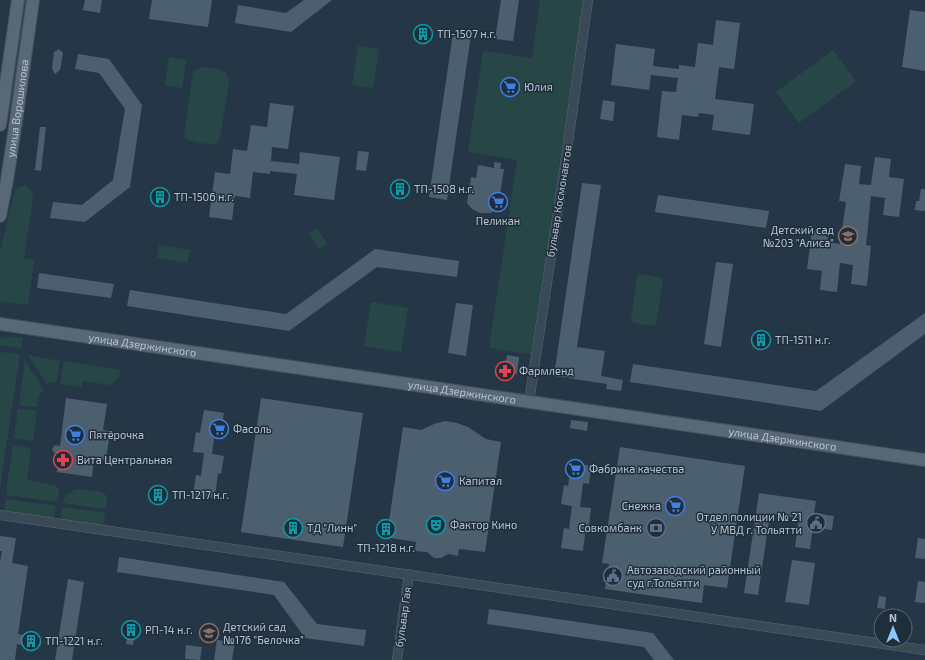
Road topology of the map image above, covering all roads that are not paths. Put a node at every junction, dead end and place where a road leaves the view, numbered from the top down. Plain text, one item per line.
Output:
1 (18, 0) edge
2 (33, 0) edge
3 (588, 0) edge
4 (0, 125) edge
5 (0, 216) edge
6 (0, 324) edge
7 (528, 402) junction
8 (925, 460) edge
9 (0, 514) edge
10 (409, 574) junction
11 (925, 650) edge
12 (396, 660) edge

1 - 4 main road, улица Ворошилова
2 - 5 main road, улица Ворошилова
3 - 7 street, бульвар Космонавтов
6 - 7 main road, улица Дзержинского
7 - 8 main road, улица Дзержинского
9 - 10 street
10 - 11 street
10 - 12 street, бульвар Гая

